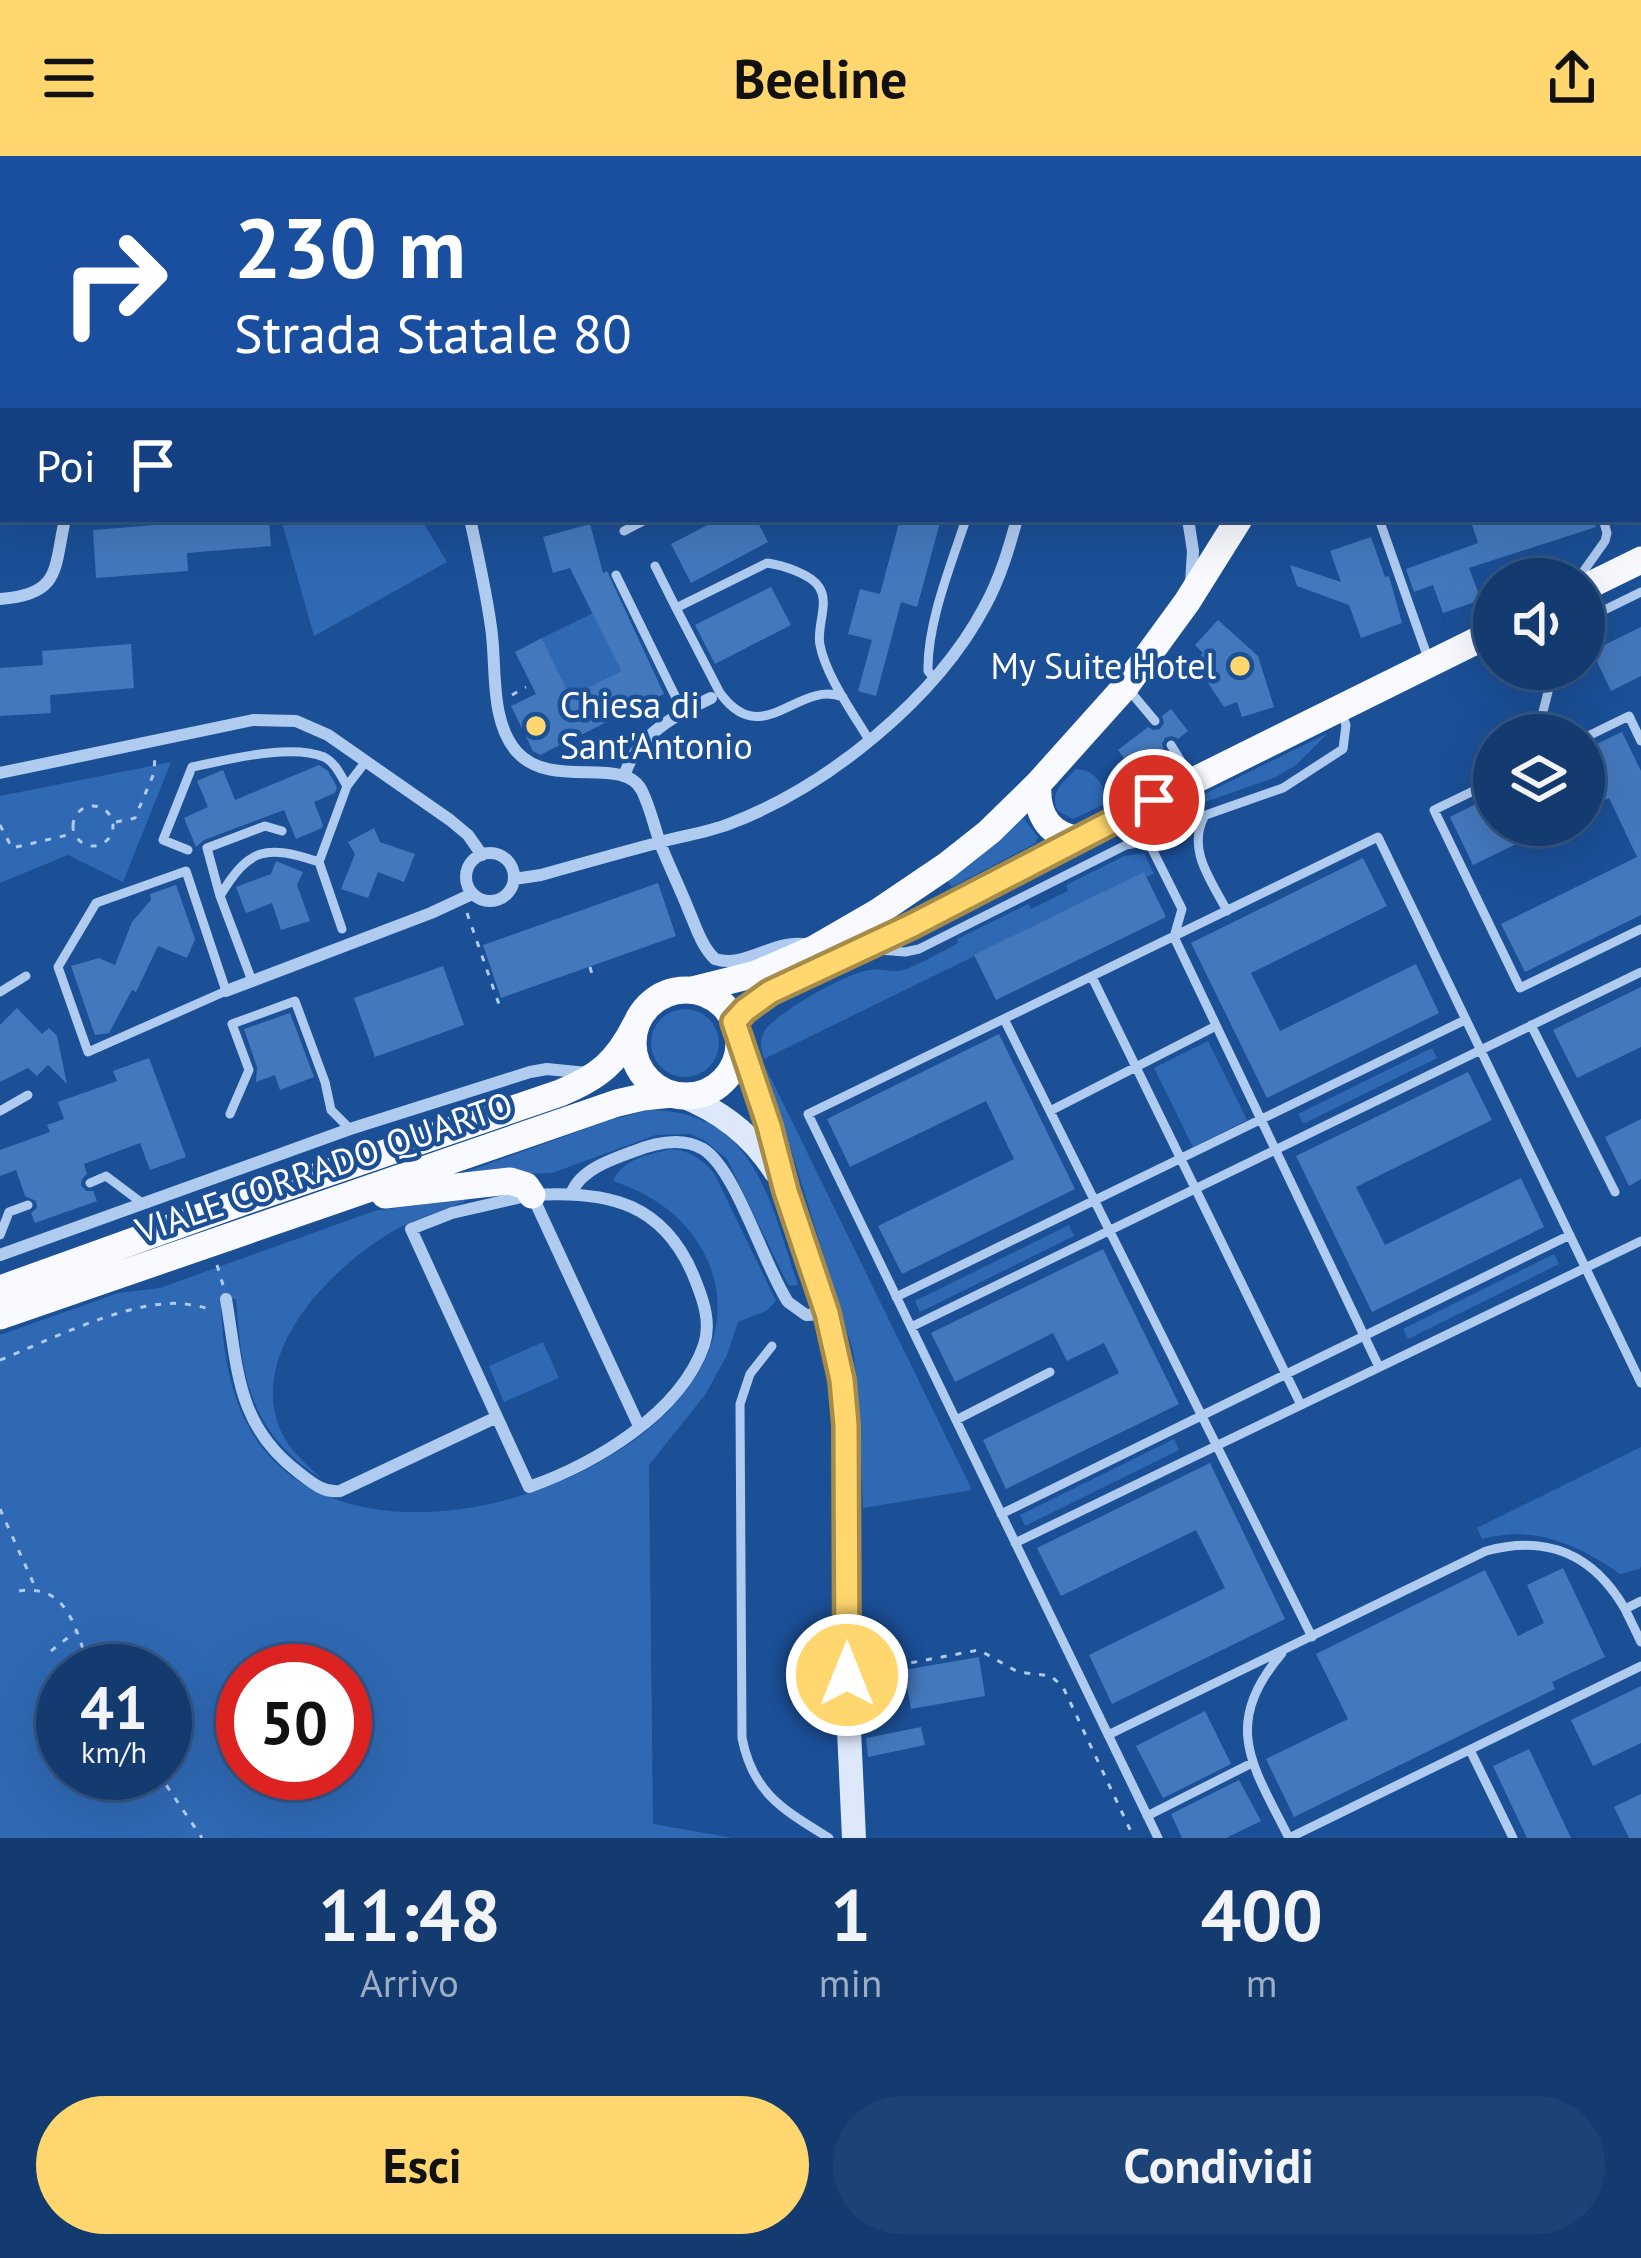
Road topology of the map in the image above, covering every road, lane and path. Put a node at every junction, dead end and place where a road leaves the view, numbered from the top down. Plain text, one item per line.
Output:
1 (64, 522) edge
2 (471, 522) edge
3 (641, 522) edge
4 (965, 522) edge
5 (1016, 522) edge
6 (1188, 522) edge
7 (1237, 522) edge
8 (1380, 522) edge
9 (1604, 522) edge
10 (624, 531) dead end
11 (1593, 558) edge
12 (1641, 560) edge
13 (655, 566) dead end
14 (616, 575) dead end
15 (1605, 578) edge
16 (1641, 592) edge
17 (0, 599) edge
18 (1187, 602) junction
19 (676, 608) junction
20 (1605, 610) edge
21 (1473, 642) edge
22 (1430, 664) junction
23 (934, 678) junction
24 (1125, 687) junction
25 (844, 697) junction
26 (711, 698) dead end
27 (1340, 708) junction
28 (683, 712) junction
29 (1155, 721) dead end
30 (1605, 728) edge
31 (869, 740) junction
32 (152, 741) junction
33 (1641, 741) edge
34 (1171, 745) dead end
35 (366, 761) junction
36 (0, 773) edge
37 (625, 774) junction
38 (1193, 781) junction
39 (1038, 784) junction
40 (347, 786) junction
41 (1473, 791) edge
42 (1204, 817) junction
43 (113, 822) junction
44 (0, 825) edge
45 (282, 831) dead end
46 (74, 833) junction
47 (1076, 838) junction
48 (1148, 841) junction
49 (660, 842) junction
50 (188, 850) dead end
51 (482, 855) junction
52 (319, 862) junction
53 (514, 879) junction
54 (220, 896) junction
55 (467, 897) junction
56 (1227, 911) junction
57 (342, 929) dead end
58 (1641, 929) edge
59 (1174, 937) junction
60 (814, 949) junction
61 (862, 950) junction
62 (590, 967) dead end
63 (1641, 972) edge
64 (26, 976) dead end
65 (1092, 976) junction
66 (593, 978) dead end
67 (252, 981) junction
68 (692, 990) junction
69 (226, 991) junction
70 (0, 992) edge
71 (501, 1010) dead end
72 (1004, 1019) junction
73 (1466, 1019) junction
74 (636, 1024) junction
75 (736, 1025) junction
76 (1531, 1025) junction
77 (1216, 1026) junction
78 (1480, 1049) junction
79 (614, 1058) junction
80 (1136, 1066) junction
81 (28, 1095) dead end
82 (676, 1095) junction
83 (0, 1111) edge
84 (1050, 1111) junction
85 (230, 1114) dead end
86 (1261, 1119) junction
87 (350, 1129) junction
88 (1275, 1150) junction
89 (1180, 1159) junction
90 (90, 1183) dead end
91 (1195, 1189) junction
92 (786, 1191) junction
93 (572, 1192) junction
94 (1615, 1192) dead end
95 (532, 1195) junction
96 (1094, 1200) junction
97 (142, 1203) junction
98 (321, 1203) junction
99 (28, 1205) dead end
100 (1109, 1230) junction
101 (0, 1235) edge
102 (1570, 1235) junction
103 (1641, 1241) edge
104 (0, 1255) edge
105 (217, 1264) dead end
106 (1585, 1267) junction
107 (0, 1289) edge
108 (896, 1297) junction
109 (227, 1305) junction
110 (827, 1313) junction
111 (0, 1316) edge
112 (911, 1327) junction
113 (1364, 1336) junction
114 (772, 1346) dead end
115 (0, 1360) edge
116 (1379, 1367) junction
117 (1050, 1372) dead end
118 (1286, 1374) junction
119 (1641, 1383) edge
120 (1301, 1405) junction
121 (1202, 1416) junction
122 (497, 1417) junction
123 (956, 1420) junction
124 (640, 1426) junction
125 (1216, 1445) junction
126 (0, 1509) edge
127 (1001, 1514) junction
128 (1015, 1543) junction
129 (36, 1589) junction
130 (19, 1591) dead end
131 (1641, 1601) edge
132 (1625, 1609) junction
133 (76, 1631) junction
134 (1312, 1637) junction
135 (1641, 1642) edge
136 (60, 1644) edge
137 (81, 1644) edge
138 (1286, 1649) junction
139 (1641, 1666) edge
140 (847, 1675) junction
141 (1108, 1736) junction
142 (1470, 1750) junction
143 (1252, 1763) junction
144 (176, 1800) edge
145 (1147, 1816) junction
146 (202, 1838) edge
147 (829, 1838) edge
148 (854, 1838) edge
149 (1134, 1838) edge
150 (1158, 1838) edge
151 (1289, 1838) edge
152 (1513, 1838) edge

1 - 17 street
2 - 37 street
3 - 10 lane
4 - 23 lane
5 - 23 street
6 - 18 street
7 - 18 main road
8 - 22 lane
9 - 11 lane
12 - 15 main road
13 - 19 lane
14 - 28 lane
16 - 20 lane
18 - 24 main road
19 - 25 lane
19 - 25 lane
21 - 22 main road
22 - 27 main road
23 - 31 street
24 - 29 lane
24 - 39 main road
25 - 31 lane
26 - 28 street
27 - 38 main road
27 - 42 lane
28 - 37 street
30 - 33 lane
31 - 49 street
32 - 35 street
32 - 36 street
32 - 43 path
34 - 38 lane
35 - 40 lane
35 - 51 street
37 - 49 street
38 - 47 main road
39 - 47 main road
39 - 60 main road
40 - 50 lane
40 - 52 lane
41 - 58 lane
42 - 48 lane
42 - 56 lane
43 - 46 path
43 - 46 path
44 - 46 path
45 - 54 lane
47 - 61 main road
48 - 59 lane
48 - 61 lane
49 - 53 street
49 - 60 street
51 - 53 street
51 - 55 street
52 - 54 lane
52 - 57 lane
53 - 55 street
54 - 67 lane
55 - 67 street
55 - 71 path
56 - 59 lane
56 - 73 lane
59 - 65 lane
59 - 77 lane
60 - 68 main road
61 - 75 main road
62 - 66 path
63 - 76 lane
64 - 70 lane
65 - 72 lane
65 - 80 lane
67 - 69 street
68 - 74 main road
68 - 75 main road
69 - 69 lane
72 - 84 lane
72 - 108 lane
73 - 78 lane
73 - 86 lane
74 - 79 main road, VIALE CORRADO QUARTO
74 - 82 main road
75 - 82 main road
75 - 92 main road
76 - 78 lane
76 - 94 lane
77 - 80 lane
77 - 86 lane
78 - 88 lane
78 - 102 lane
79 - 87 street, VIALE CORRADO QUARTO
79 - 107 main road, VIALE CORRADO QUARTO
80 - 84 lane
80 - 89 lane
81 - 83 lane
82 - 92 main road
82 - 98 main road, VIALE CORRADO QUARTO
84 - 96 lane
85 - 87 lane
86 - 88 lane
86 - 89 lane
87 - 97 street, VIALE CORRADO QUARTO
88 - 91 lane
88 - 113 lane
89 - 91 lane
89 - 96 lane
90 - 97 lane
91 - 100 lane
91 - 118 lane
92 - 110 main road
93 - 95 street
93 - 110 street
93 - 124 street
95 - 98 main road
95 - 122 street
95 - 124 street
96 - 100 lane
96 - 108 lane
97 - 104 street, VIALE CORRADO QUARTO
98 - 111 main road, VIALE CORRADO QUARTO
99 - 101 lane
100 - 112 lane
100 - 121 lane
102 - 106 lane
102 - 113 lane
103 - 106 lane
105 - 109 path
106 - 116 lane
106 - 119 lane
108 - 112 lane
109 - 115 path
109 - 122 street
110 - 140 main road
112 - 123 lane
113 - 116 lane
113 - 118 lane
114 - 147 lane
116 - 120 lane
117 - 123 lane
118 - 120 lane
118 - 121 lane
120 - 125 lane
121 - 125 lane
121 - 127 lane
122 - 124 street
123 - 127 lane
125 - 128 lane
125 - 134 lane
126 - 129 path
127 - 128 lane
128 - 141 lane
129 - 130 path
129 - 133 path
131 - 132 lane
132 - 134 lane
132 - 135 lane
133 - 136 path
133 - 137 path
134 - 138 lane
138 - 141 lane
138 - 143 lane
139 - 142 lane
140 - 148 main road
140 - 149 path
141 - 145 lane
142 - 151 lane
142 - 152 lane
143 - 145 lane
143 - 151 lane
144 - 146 path
145 - 150 lane

